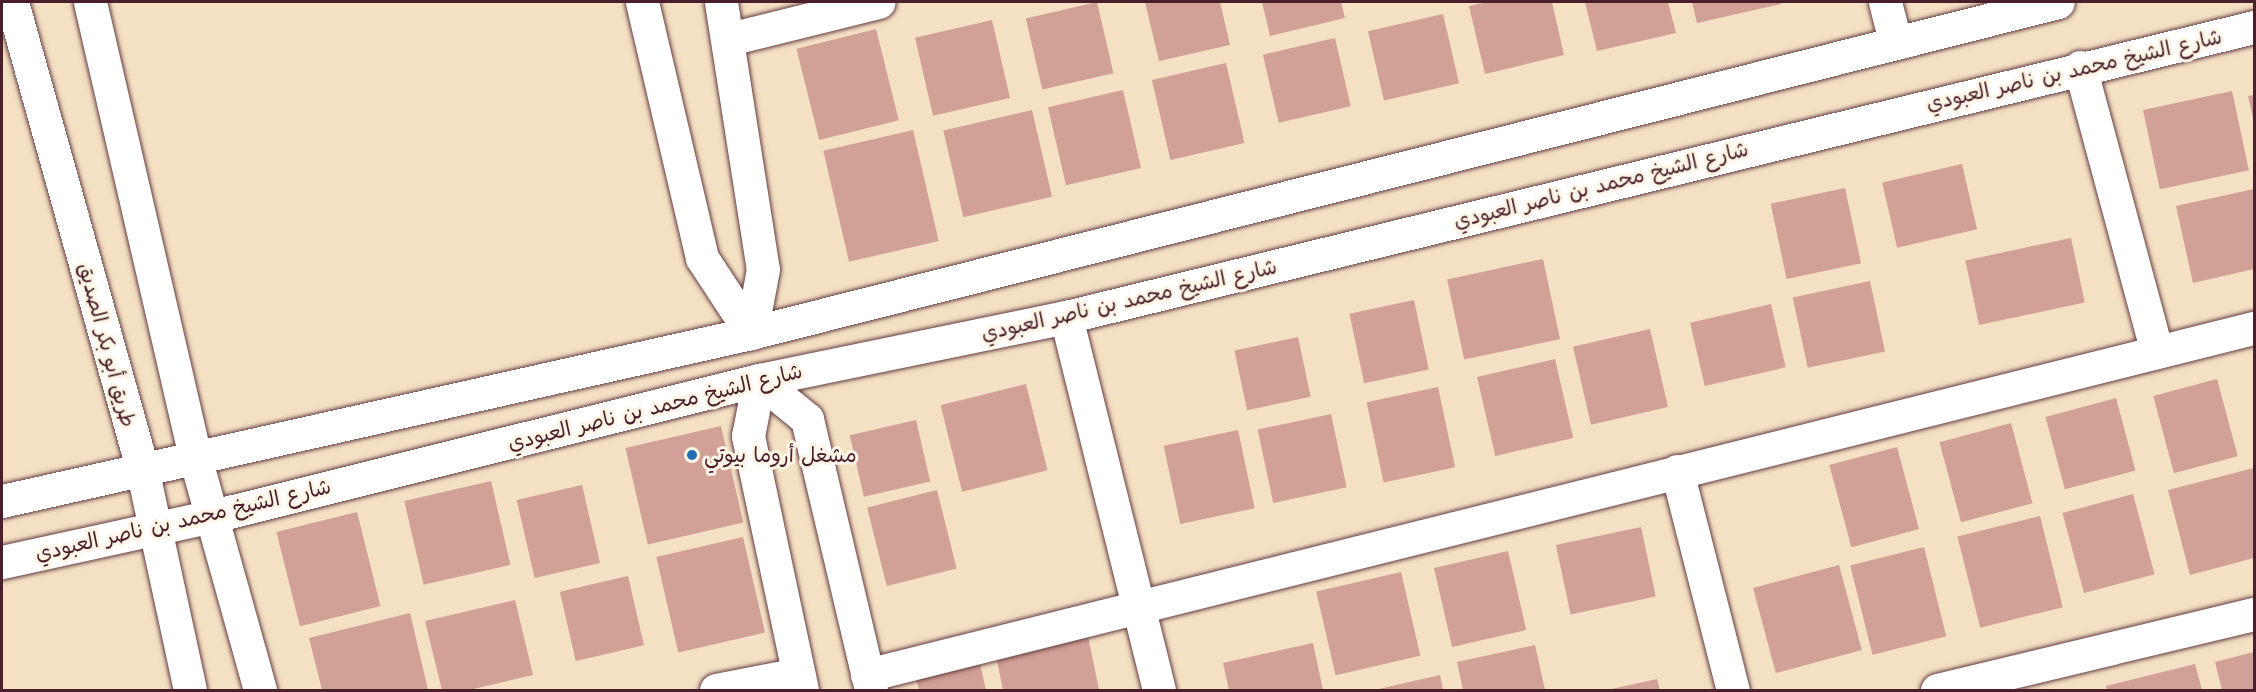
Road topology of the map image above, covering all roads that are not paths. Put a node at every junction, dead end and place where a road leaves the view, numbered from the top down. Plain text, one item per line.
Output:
1 (12, 2) edge
2 (90, 2) edge
3 (642, 2) edge
4 (720, 2) edge
5 (879, 2) edge
6 (1885, 2) edge
7 (2058, 2) edge
8 (2254, 27) edge
9 (729, 39) junction
10 (1895, 41) junction
11 (2080, 67) junction
12 (1066, 317) junction
13 (2254, 328) edge
14 (751, 333) junction
15 (2157, 352) junction
16 (759, 380) junction
17 (195, 457) junction
18 (142, 468) junction
19 (1677, 471) junction
20 (2, 501) edge
21 (213, 516) junction
22 (151, 529) junction
23 (2, 562) edge
24 (1139, 605) junction
25 (2254, 614) edge
26 (800, 682) edge
27 (869, 683) edge
28 (190, 690) edge
29 (260, 690) edge
30 (716, 690) edge
31 (1159, 690) edge
32 (1733, 690) edge
33 (1937, 690) edge

1 - 18 street, طريق أبو بكر الصديق
2 - 17 street
3 - 14 street
4 - 9 street
5 - 9 street
6 - 10 street
7 - 10 street
8 - 11 street, شارع الشيخ محمد بن ناصر العبودي
9 - 14 street
10 - 14 street
11 - 12 street, شارع الشيخ محمد بن ناصر العبودي
11 - 15 street
12 - 16 street, شارع الشيخ محمد بن ناصر العبودي
12 - 24 street
13 - 15 street
14 - 17 street
15 - 19 street
16 - 21 street, شارع الشيخ محمد بن ناصر العبودي
16 - 26 street
16 - 27 street
17 - 18 street
17 - 21 street
18 - 20 street
18 - 22 street, طريق أبو بكر الصديق
19 - 24 street
19 - 32 street
21 - 22 street, شارع الشيخ محمد بن ناصر العبودي
21 - 29 street
22 - 23 street, شارع الشيخ محمد بن ناصر العبودي
22 - 28 street, طريق أبو بكر الصديق
24 - 27 street
24 - 31 street
25 - 33 street
26 - 30 street

